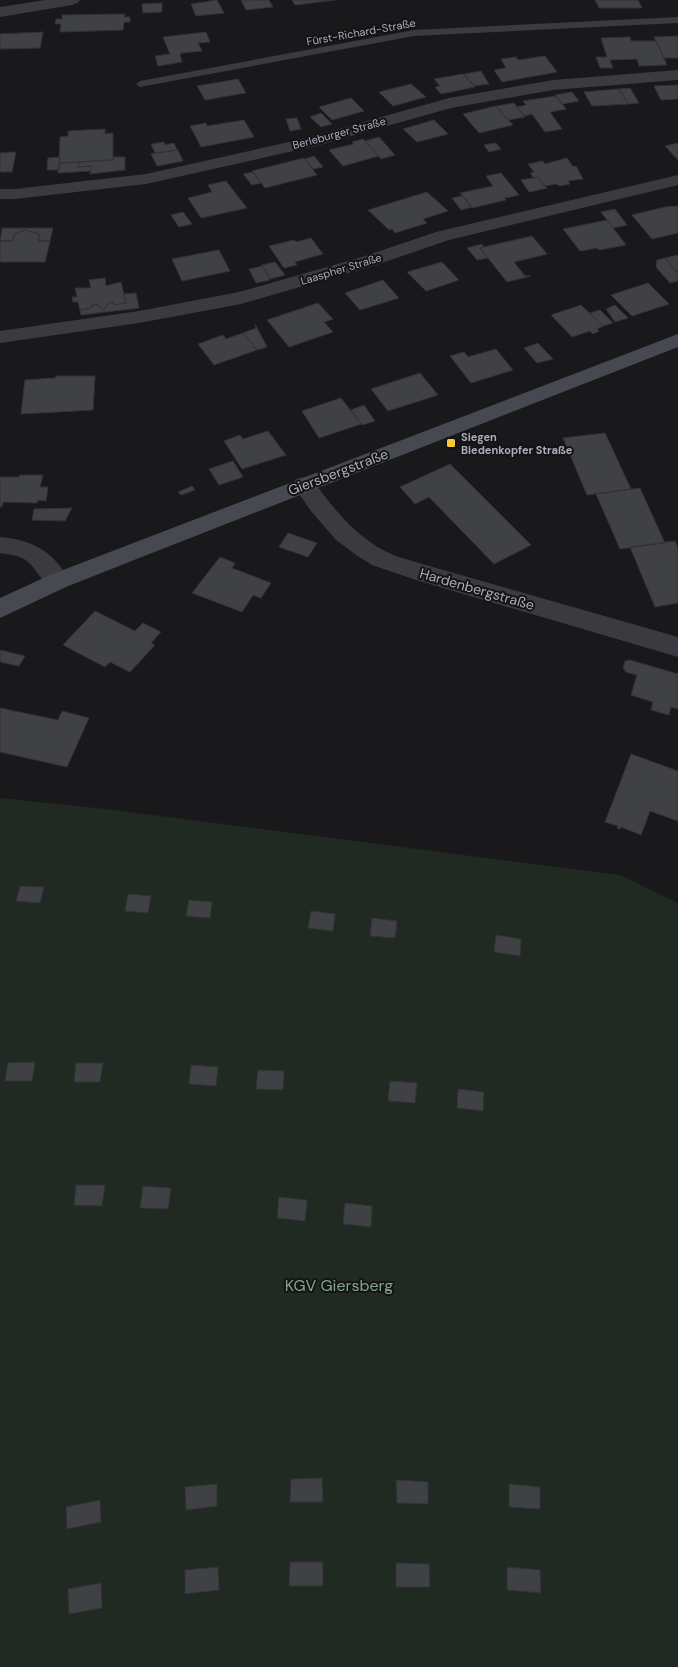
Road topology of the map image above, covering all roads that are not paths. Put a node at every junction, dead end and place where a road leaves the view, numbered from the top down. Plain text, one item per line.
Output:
1 (72, 0) edge
2 (0, 12) edge
3 (678, 20) edge
4 (678, 75) edge
5 (140, 84) dead end
6 (678, 180) edge
7 (0, 194) edge
8 (0, 337) edge
9 (678, 340) edge
10 (304, 485) junction
11 (0, 545) edge
12 (58, 581) junction
13 (0, 609) edge
14 (678, 647) edge

1 - 2 street
3 - 5 lane, Fürst-Richard-Straße
4 - 7 street, Berleburger Straße
6 - 8 street, Laaspher Straße
9 - 10 street, Giersbergstraße
10 - 12 street, Giersbergstraße
10 - 14 street, Hardenbergstraße
11 - 12 street
12 - 13 street, Giersbergstraße

